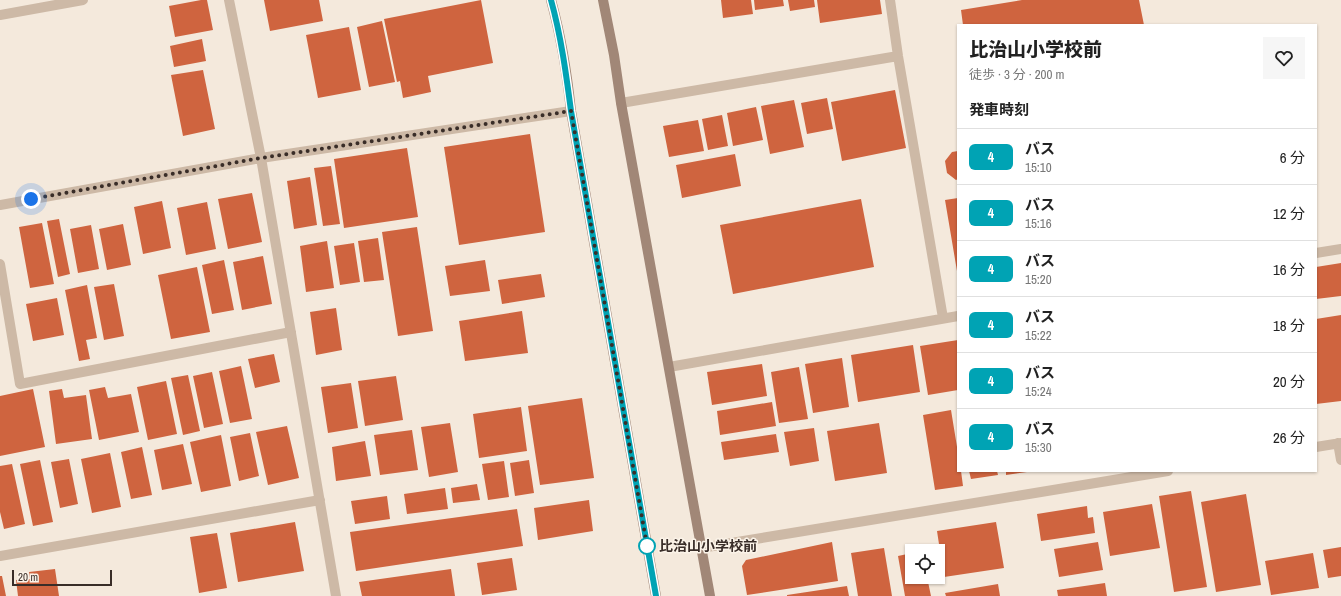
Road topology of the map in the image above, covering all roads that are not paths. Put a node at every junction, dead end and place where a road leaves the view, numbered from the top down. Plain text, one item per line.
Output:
1 (83, 0) edge
2 (229, 0) edge
3 (551, 0) edge
4 (603, 0) edge
5 (890, 0) edge
6 (0, 15) edge
7 (898, 56) junction
8 (621, 104) junction
9 (571, 111) junction
10 (261, 158) junction
11 (0, 205) edge
12 (1341, 248) edge
13 (1317, 253) edge
14 (0, 264) edge
15 (957, 316) edge
16 (943, 318) junction
17 (291, 332) junction
18 (669, 367) junction
19 (1340, 443) edge
20 (1317, 447) edge
21 (1341, 460) edge
22 (1162, 472) edge
23 (320, 500) junction
24 (701, 548) junction
25 (0, 556) edge
26 (336, 596) edge
27 (656, 596) edge
28 (710, 596) edge

1 - 6 street
2 - 10 street
3 - 9 street
4 - 8 street
5 - 7 street
7 - 8 street
7 - 16 street
8 - 18 street
9 - 10 street
9 - 27 street
10 - 11 street
10 - 17 street
12 - 13 street
14 - 17 street
15 - 16 street
16 - 18 street
17 - 23 street
18 - 24 street
19 - 20 street
19 - 21 street
22 - 24 street
23 - 25 street
23 - 26 street
24 - 28 street

